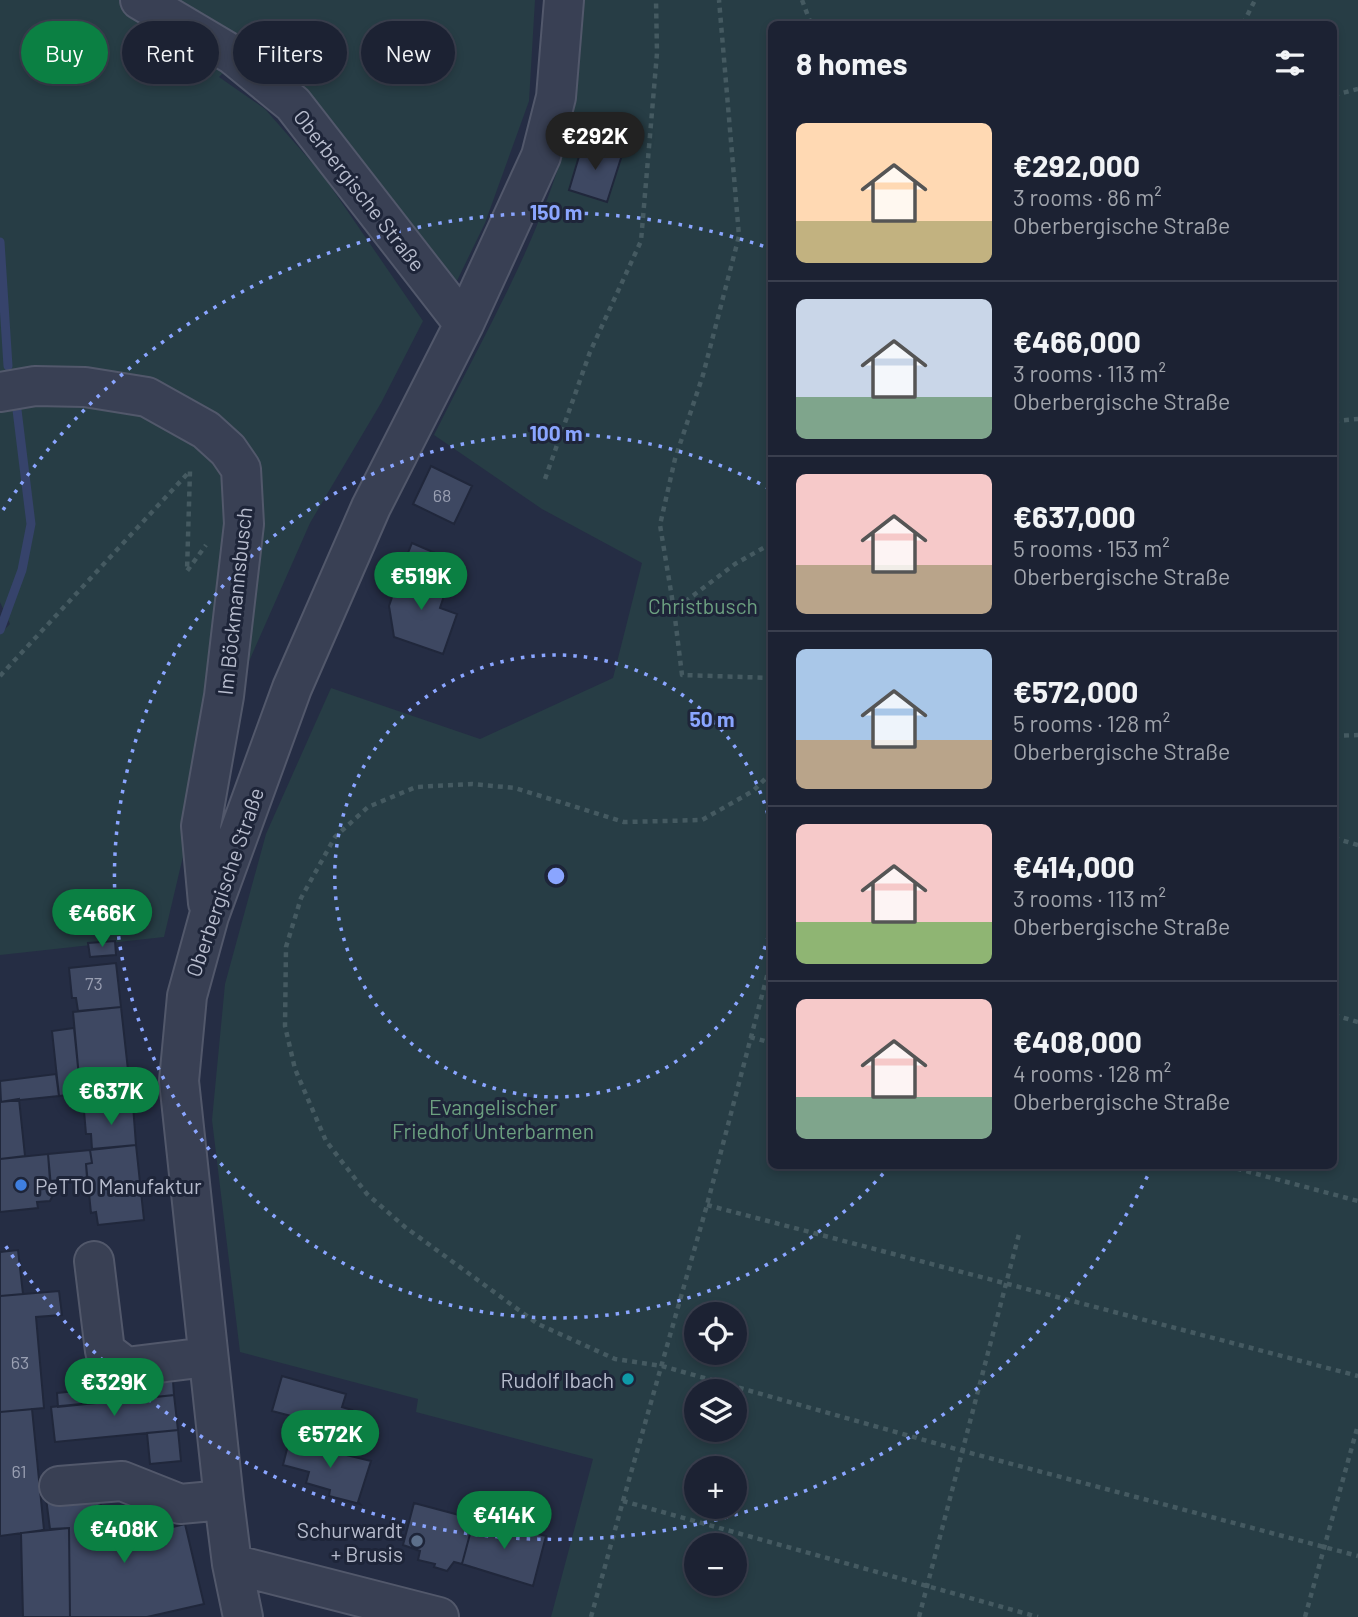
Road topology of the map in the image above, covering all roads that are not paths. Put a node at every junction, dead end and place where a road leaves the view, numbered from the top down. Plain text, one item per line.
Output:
1 (140, 0) edge
2 (564, 0) edge
3 (464, 324) junction
4 (0, 392) edge
5 (209, 916) junction
6 (94, 1261) dead end
7 (207, 1357) junction
8 (60, 1486) dead end
9 (224, 1500) junction
10 (232, 1564) junction
11 (243, 1617) edge
12 (439, 1617) edge

1 - 3 street, Oberbergische Straße
2 - 3 street, Oberbergische Straße
3 - 5 street, Oberbergische Straße
4 - 5 street, Im Böckmannsbusch
5 - 7 street, Oberbergische Straße
6 - 7 street
7 - 9 street, Oberbergische Straße
8 - 9 street
9 - 10 street, Oberbergische Straße
10 - 11 street, Oberbergische Straße
10 - 12 street

